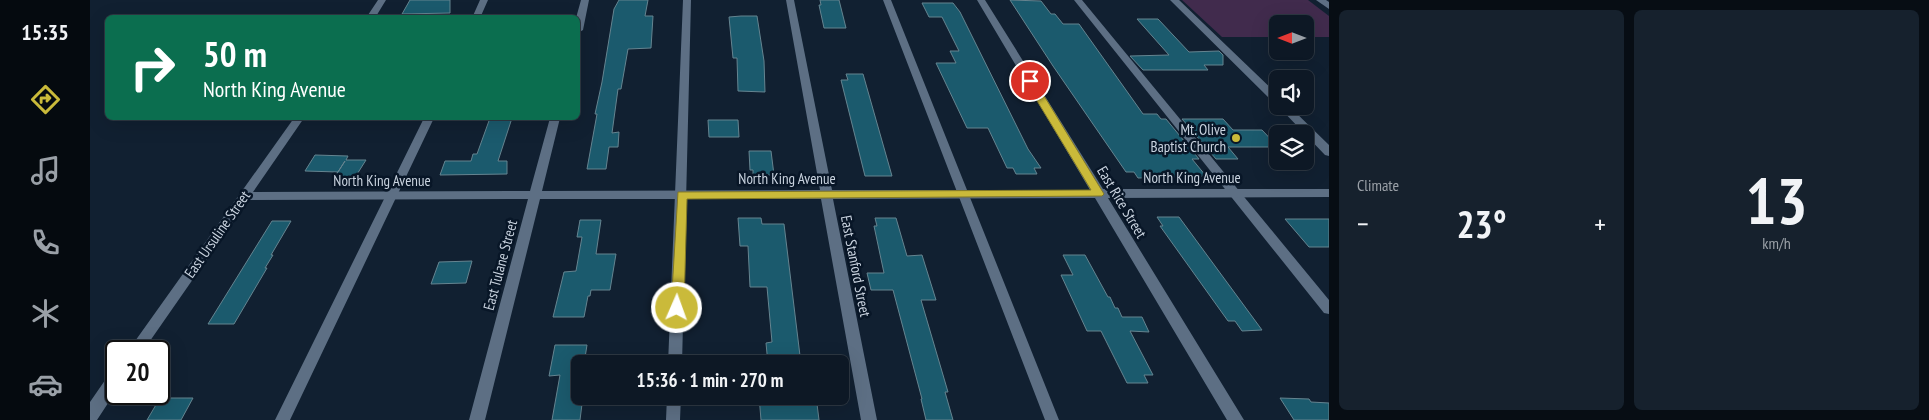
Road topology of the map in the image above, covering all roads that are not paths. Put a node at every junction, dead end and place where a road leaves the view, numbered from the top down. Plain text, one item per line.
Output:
1 (382, 0) edge
2 (484, 0) edge
3 (585, 0) edge
4 (687, 0) edge
5 (790, 0) edge
6 (887, 0) edge
7 (981, 0) edge
8 (1078, 0) edge
9 (1174, 0) edge
10 (1320, 0) edge
11 (1329, 6) edge
12 (372, 15) edge
13 (477, 15) edge
14 (580, 21) edge
15 (1269, 92) edge
16 (1292, 115) edge
17 (298, 120) edge
18 (428, 120) edge
19 (554, 120) edge
20 (1329, 152) edge
21 (1235, 193) junction
22 (1329, 193) edge
23 (826, 194) junction
24 (964, 194) junction
25 (1098, 194) junction
26 (535, 195) junction
27 (682, 195) junction
28 (244, 196) junction
29 (392, 196) junction
30 (1329, 309) edge
31 (143, 340) edge
32 (675, 355) edge
33 (105, 394) edge
34 (674, 405) edge
35 (90, 416) edge
36 (282, 420) edge
37 (477, 420) edge
38 (673, 420) edge
39 (869, 420) edge
40 (1052, 420) edge
41 (1236, 420) edge

1 - 12 street
2 - 13 lane
3 - 14 street
4 - 27 lane
5 - 23 street, East Stanford Street
6 - 24 lane
7 - 25 street, East Rice Street
8 - 21 lane
9 - 15 street
10 - 11 street
16 - 20 street
17 - 28 street, East Ursuline Street
18 - 29 lane
19 - 26 street, East Tulane Street
21 - 22 street, North King Avenue
21 - 25 street, North King Avenue
21 - 30 lane
23 - 24 street, North King Avenue
23 - 27 street, North King Avenue
23 - 39 street, East Stanford Street
24 - 25 street, North King Avenue
24 - 40 lane
25 - 41 street, East Rice Street
26 - 27 street, North King Avenue
26 - 29 street, North King Avenue
26 - 37 street, East Tulane Street
27 - 32 lane
28 - 29 street, North King Avenue
28 - 31 street, East Ursuline Street
29 - 36 lane
33 - 35 street
34 - 38 lane

